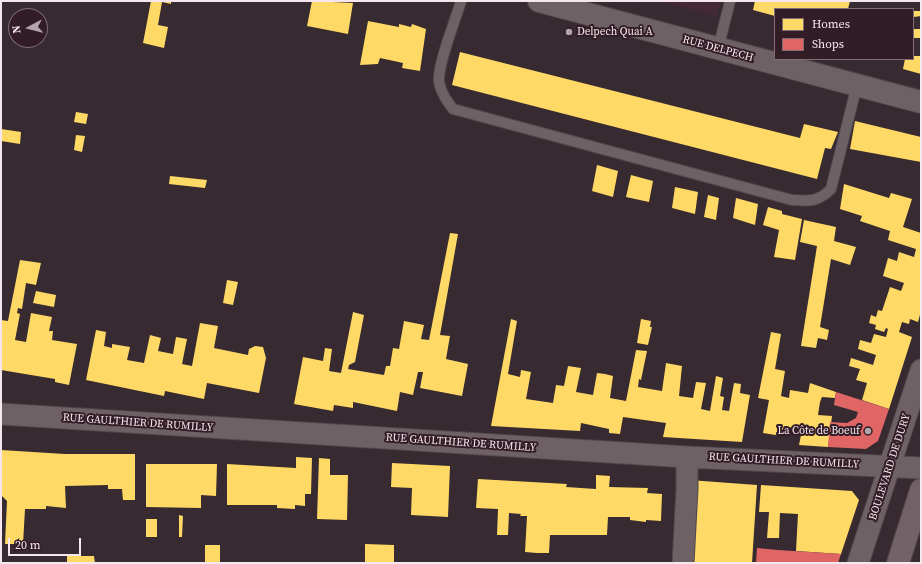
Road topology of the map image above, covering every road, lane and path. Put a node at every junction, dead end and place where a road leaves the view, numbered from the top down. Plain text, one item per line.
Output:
1 (461, 1) edge
2 (539, 1) edge
3 (730, 1) edge
4 (718, 48) junction
5 (857, 85) junction
6 (921, 102) edge
7 (921, 370) edge
8 (1, 414) edge
9 (687, 457) junction
10 (890, 466) junction
11 (921, 468) edge
12 (921, 490) edge
13 (684, 563) edge
14 (858, 563) edge
15 (898, 563) edge

1 - 5 lane
2 - 4 street, RUE DELPECH
3 - 4 lane
4 - 5 street, RUE DELPECH
5 - 6 street, RUE DELPECH
7 - 10 street, BOULEVARD DE DURY
8 - 9 street, RUE GAULTHIER DE RUMILLY
9 - 10 street, RUE GAULTHIER DE RUMILLY
9 - 13 street
10 - 11 street, RUE GAULTHIER DE RUMILLY
10 - 14 street, BOULEVARD DE DURY
12 - 15 main road

